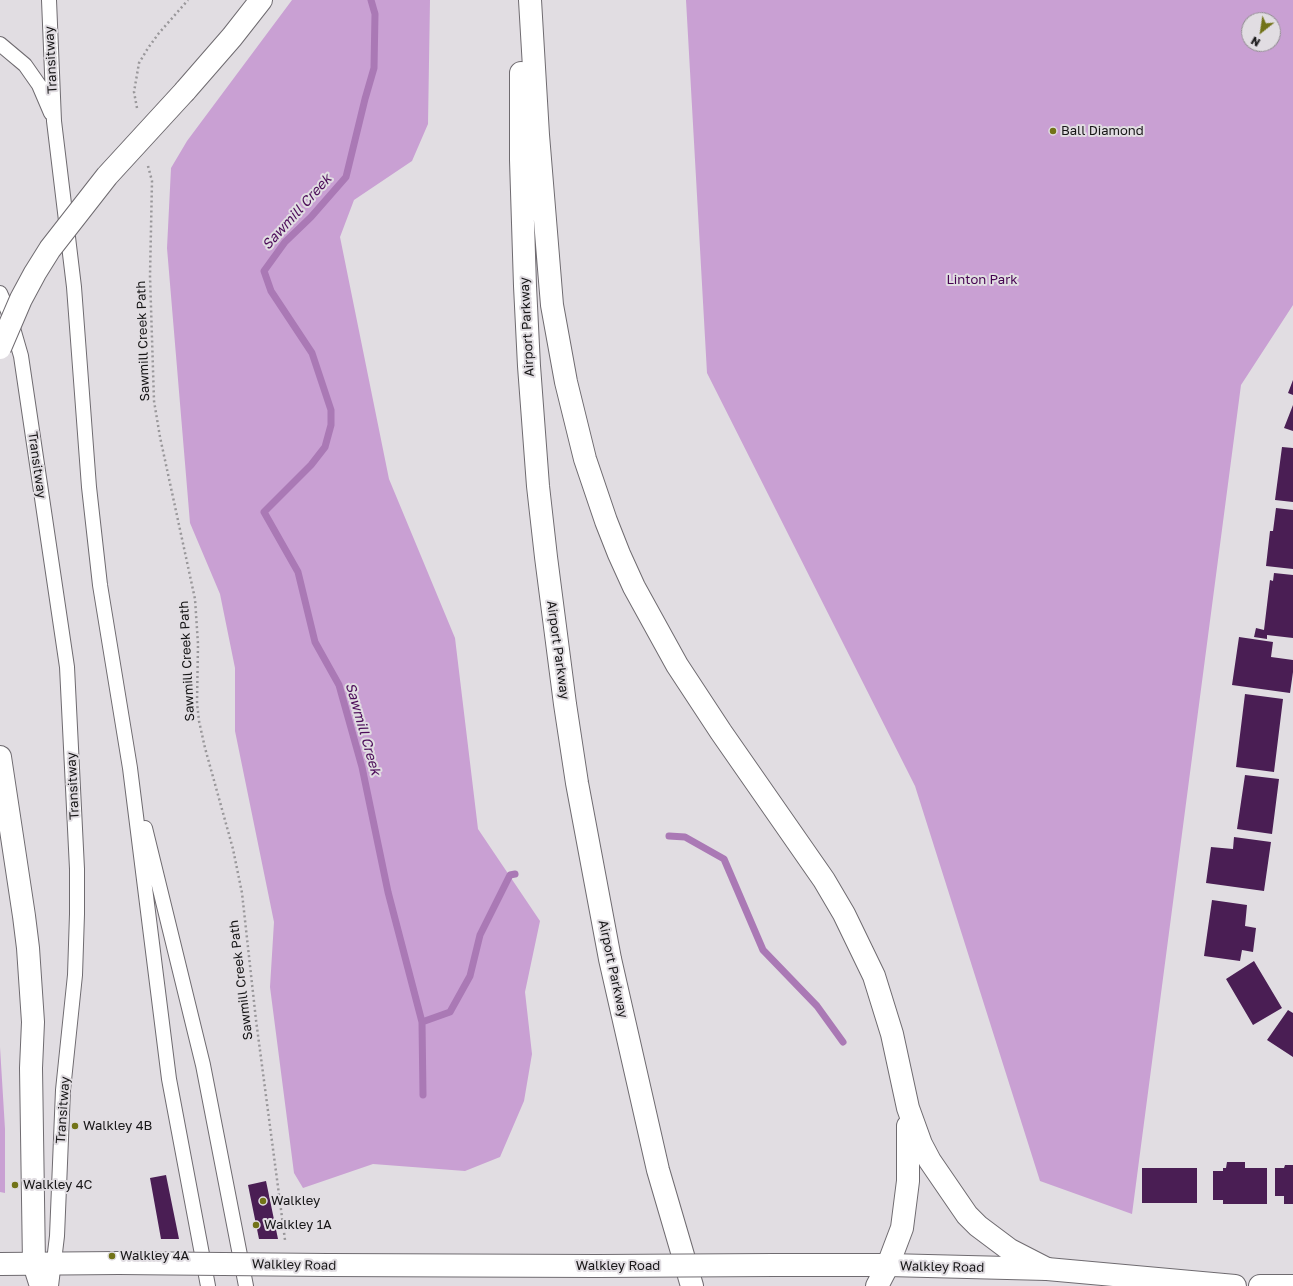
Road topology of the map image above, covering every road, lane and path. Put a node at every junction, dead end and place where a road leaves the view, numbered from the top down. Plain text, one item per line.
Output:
1 (48, 0) edge
2 (188, 0) edge
3 (261, 0) edge
4 (521, 0) edge
5 (530, 0) edge
6 (0, 44) edge
7 (135, 103) dead end
8 (54, 121) junction
9 (152, 182) dead end
10 (0, 293) edge
11 (0, 348) edge
12 (0, 757) edge
13 (130, 768) junction
14 (908, 1108) junction
15 (284, 1232) dead end
16 (0, 1264) edge
17 (44, 1264) junction
18 (888, 1265) junction
19 (1047, 1269) junction
20 (41, 1286) edge
21 (51, 1286) edge
22 (208, 1286) edge
23 (246, 1286) edge
24 (692, 1286) edge
25 (877, 1286) edge
26 (1235, 1286) edge
27 (1260, 1286) edge
28 (1293, 1286) edge

1 - 8 lane, Transitway
2 - 7 path
3 - 11 main road, bridge
4 - 24 main road, Airport Parkway
5 - 14 main road
6 - 8 lane, Transitway
8 - 13 lane, Transitway
9 - 15 path, Sawmill Creek Path
10 - 17 lane, Transitway
12 - 17 main road
13 - 22 lane, Transitway
13 - 23 lane, Transitway
14 - 18 main road
14 - 19 main road
16 - 17 main road, Walkley Road
17 - 18 main road, Walkley Road, bridge
17 - 20 main road
17 - 21 lane, Transitway
18 - 19 main road, Walkley Road
18 - 25 main road
19 - 26 main road, Walkley Road
27 - 28 main road

